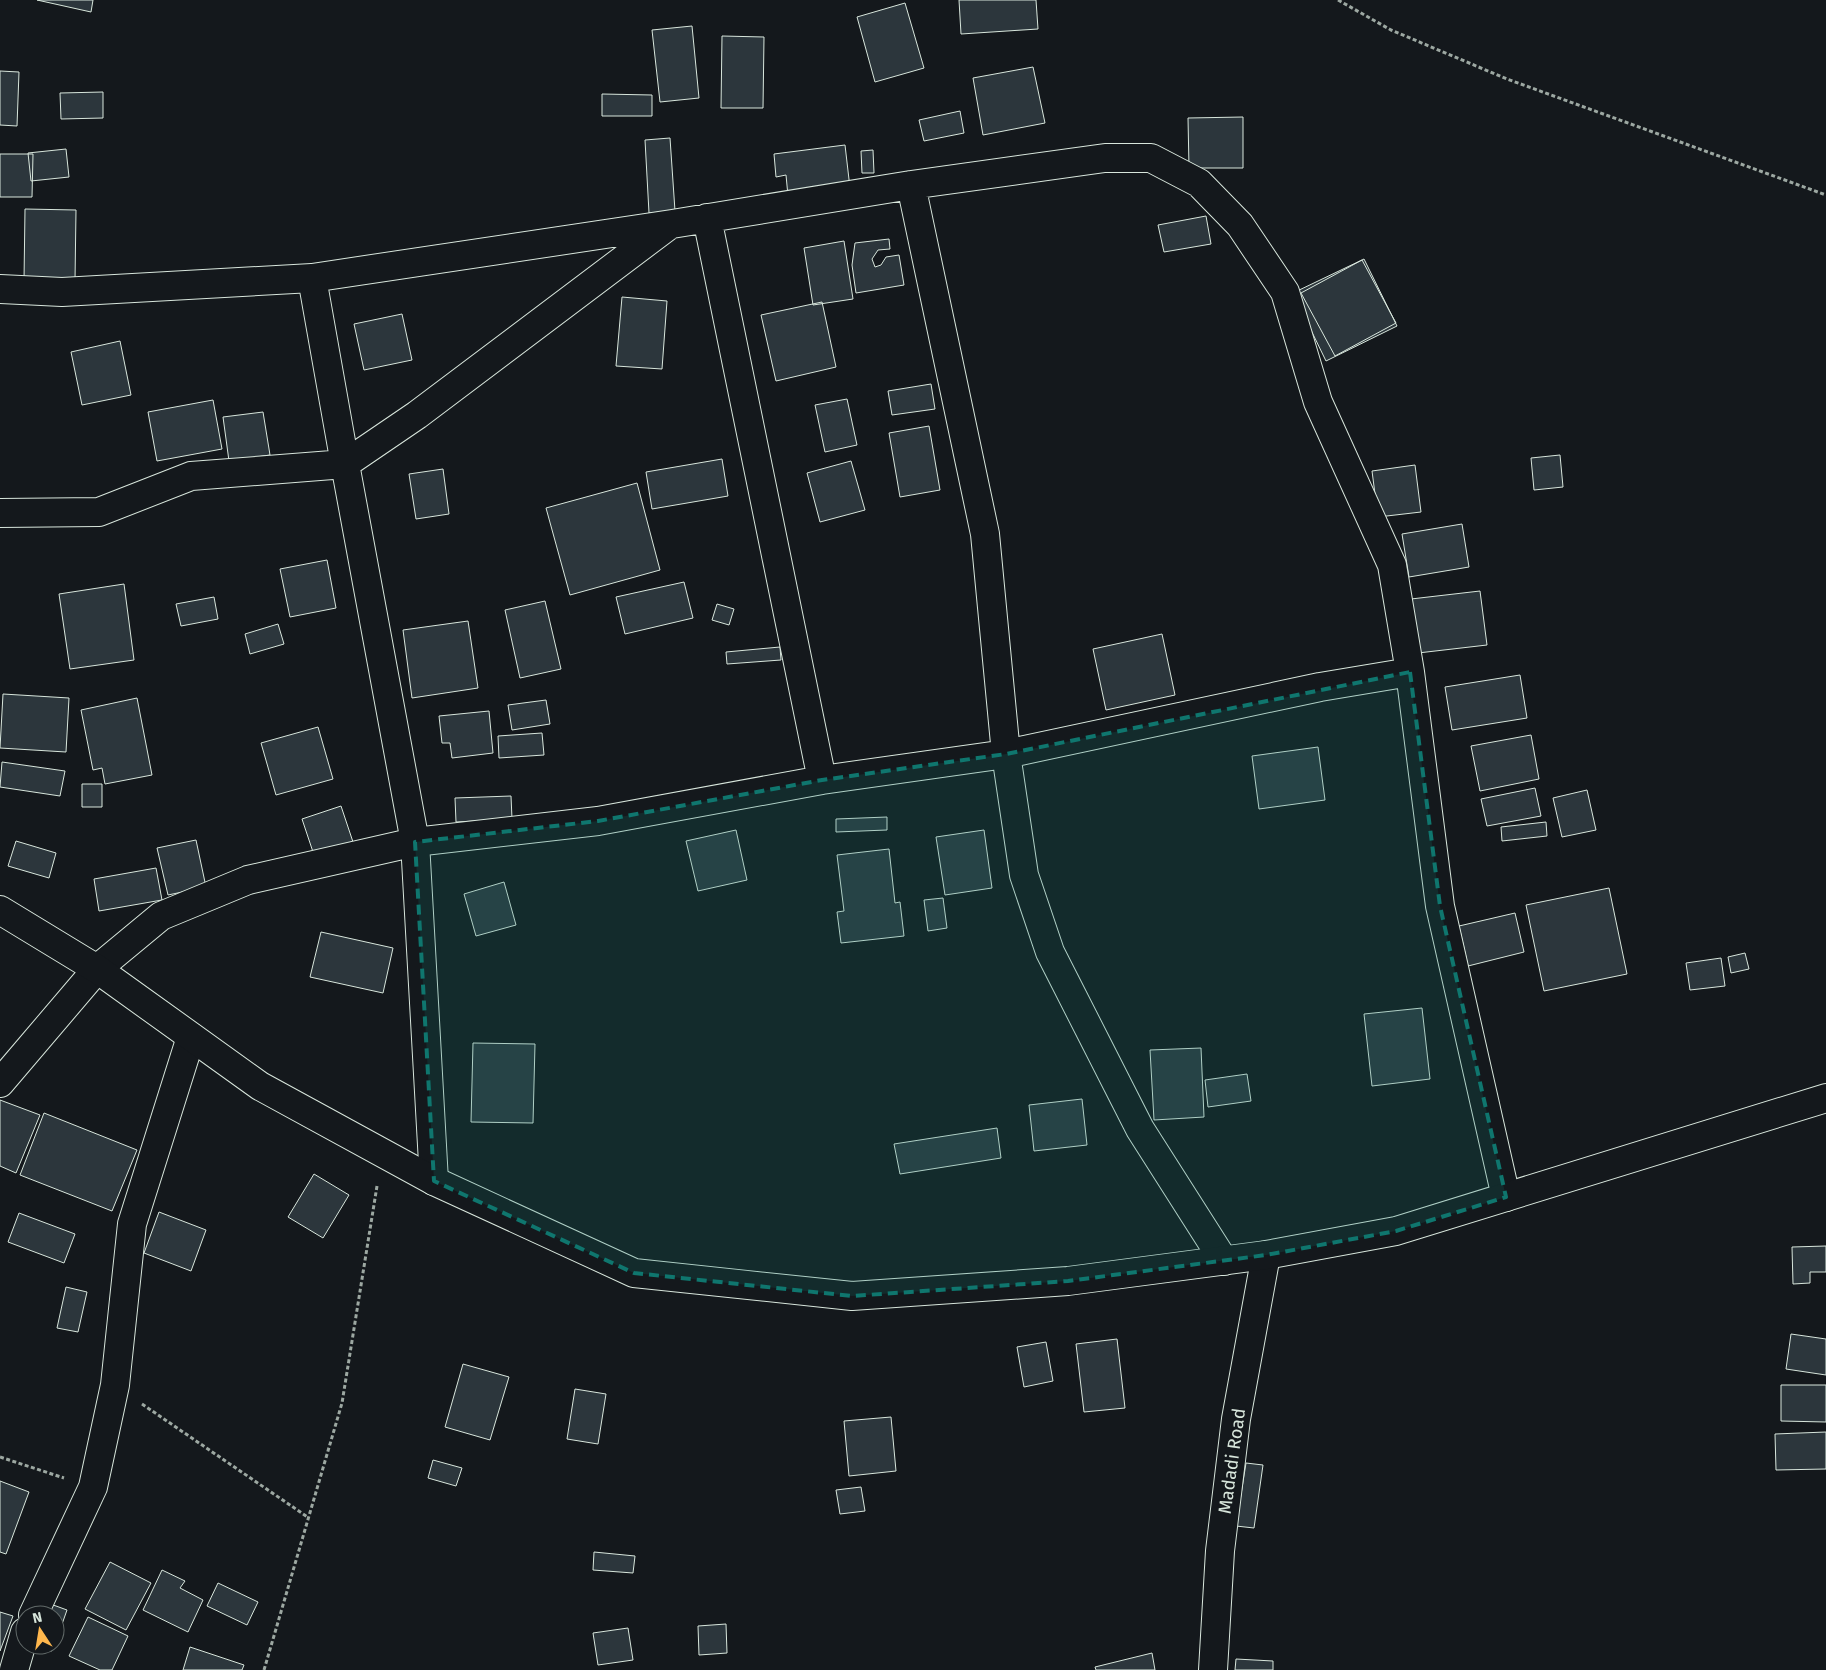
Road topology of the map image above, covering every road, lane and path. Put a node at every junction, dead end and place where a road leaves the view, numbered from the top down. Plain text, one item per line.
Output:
1 (1338, 0) edge
2 (911, 185) junction
3 (1826, 195) edge
4 (707, 218) junction
5 (672, 224) junction
6 (312, 278) junction
7 (0, 289) edge
8 (344, 464) junction
9 (0, 514) edge
10 (1410, 672) junction
11 (1006, 754) junction
12 (822, 780) junction
13 (415, 842) junction
14 (0, 910) edge
15 (97, 969) junction
16 (192, 1037) junction
17 (0, 1083) edge
18 (1826, 1098) edge
19 (382, 1153) junction
20 (434, 1181) junction
21 (1506, 1197) junction
22 (1266, 1255) junction
23 (1224, 1261) junction
24 (115, 1385) junction
25 (0, 1458) edge
26 (93, 1487) junction
27 (309, 1518) junction
28 (38, 1605) edge
29 (18, 1655) edge
30 (14, 1670) edge
31 (264, 1670) edge
32 (1213, 1670) edge

1 - 3 path
2 - 4 street
2 - 10 street
2 - 11 street
4 - 5 street
4 - 12 street
5 - 6 street
5 - 8 street
6 - 7 street
6 - 8 street
8 - 9 street
8 - 13 street
10 - 11 street
10 - 21 street
11 - 12 street
11 - 23 street
12 - 13 street
13 - 15 street
13 - 20 street
14 - 15 street
15 - 16 street
15 - 17 street
16 - 19 street
16 - 24 street
18 - 21 street
19 - 20 street
19 - 27 path
20 - 23 street
21 - 22 street
22 - 23 street
22 - 32 street, Madadi Road
24 - 26 street
24 - 27 path
25 - 26 path
26 - 28 street
27 - 31 path
29 - 30 street

